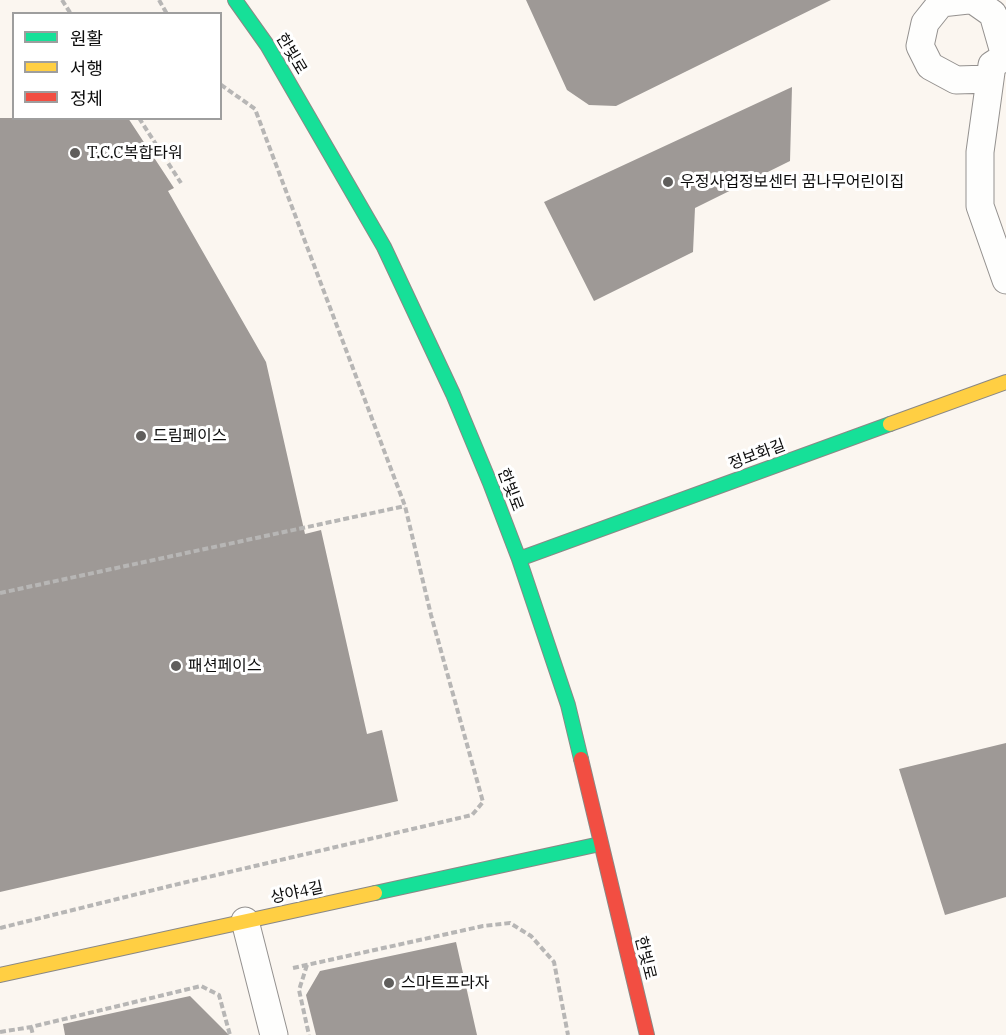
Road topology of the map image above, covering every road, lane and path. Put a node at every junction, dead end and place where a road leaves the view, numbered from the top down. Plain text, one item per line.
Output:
1 (235, 0) edge
2 (968, 0) edge
3 (973, 0) edge
4 (1005, 56) edge
5 (990, 79) junction
6 (222, 85) edge
7 (140, 120) edge
8 (181, 183) dead end
9 (1006, 280) edge
10 (1006, 382) edge
11 (405, 506) junction
12 (519, 559) junction
13 (0, 593) edge
14 (600, 844) junction
15 (245, 921) junction
16 (0, 928) edge
17 (307, 965) junction
18 (292, 968) dead end
19 (0, 975) edge
20 (31, 1027) junction
21 (0, 1032) edge
22 (33, 1035) edge
23 (230, 1035) edge
24 (274, 1035) edge
25 (309, 1035) edge
26 (568, 1035) edge
27 (647, 1035) edge

1 - 12 street, 한빛로
2 - 5 street
3 - 4 street
4 - 5 street
5 - 9 street
6 - 11 path
7 - 8 path
10 - 12 street, 정보화길
11 - 13 path
11 - 16 path
12 - 14 street, 한빛로
14 - 15 street, 상야4길
14 - 27 street, 한빛로
15 - 19 street, 상야4길
15 - 24 street
17 - 18 path
17 - 25 path
17 - 26 path
20 - 21 path
20 - 22 path
20 - 23 path

